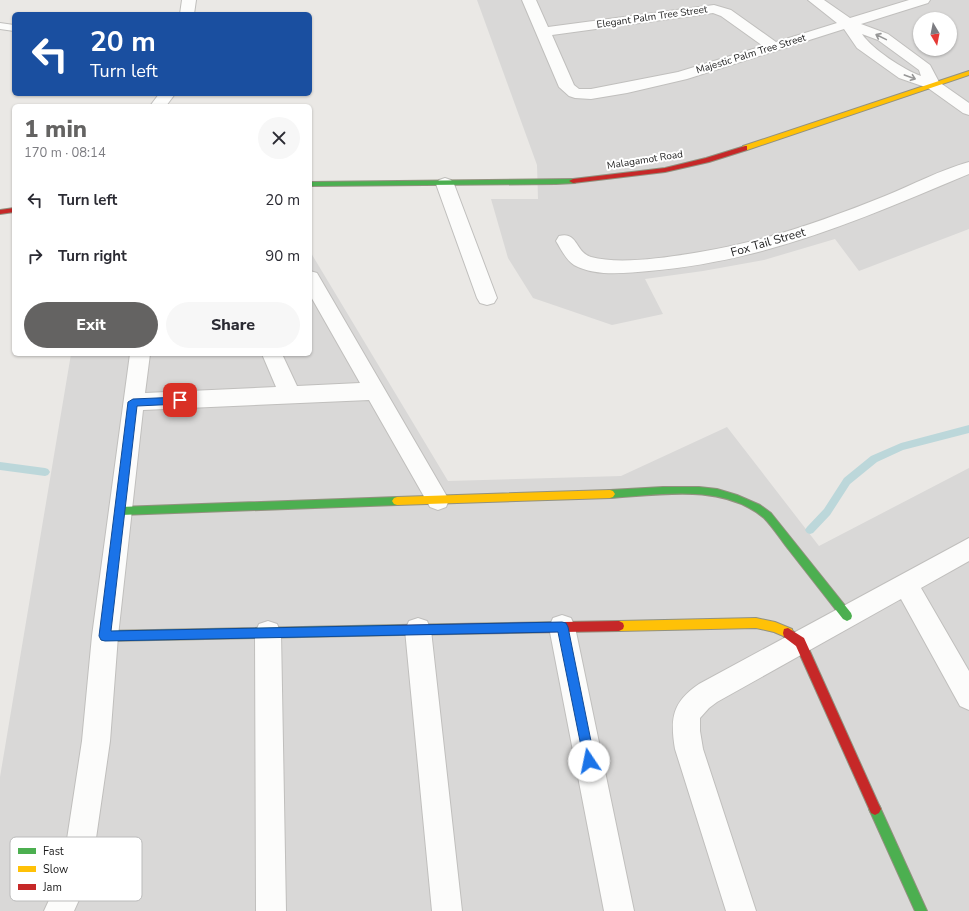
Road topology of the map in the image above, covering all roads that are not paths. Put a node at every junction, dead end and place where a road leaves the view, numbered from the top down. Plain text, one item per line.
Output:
1 (189, 0) edge
2 (529, 0) edge
3 (815, 0) edge
4 (923, 0) edge
5 (187, 12) edge
6 (848, 24) junction
7 (0, 26) edge
8 (12, 28) edge
9 (543, 32) junction
10 (774, 47) junction
11 (969, 72) edge
12 (933, 85) junction
13 (969, 110) edge
14 (969, 168) edge
15 (312, 184) edge
16 (445, 184) junction
17 (12, 210) edge
18 (0, 212) edge
19 (565, 241) dead end
20 (312, 281) edge
21 (487, 298) dead end
22 (140, 356) edge
23 (273, 356) edge
24 (376, 391) junction
25 (290, 395) junction
26 (133, 402) junction
27 (438, 500) junction
28 (120, 511) junction
29 (969, 549) edge
30 (906, 584) junction
31 (847, 616) junction
32 (562, 627) junction
33 (418, 630) junction
34 (268, 633) junction
35 (105, 636) junction
36 (800, 642) junction
37 (969, 697) edge
38 (81, 837) edge
39 (63, 901) edge
40 (59, 911) edge
41 (271, 911) edge
42 (447, 911) edge
43 (619, 911) edge
44 (741, 911) edge
45 (921, 911) edge

1 - 5 street
2 - 9 street
3 - 6 street
4 - 6 street, Majestic Palm Tree Street
6 - 10 street, Majestic Palm Tree Street
6 - 12 street
7 - 8 lane
9 - 10 street, Elegant Palm Tree Street
9 - 10 street, Majestic Palm Tree Street
11 - 12 street, Malagamot Road
12 - 13 street
12 - 16 street, Malagamot Road
14 - 19 street, Fox Tail Street
15 - 16 street, Malagamot Road
16 - 21 street
17 - 18 street
20 - 24 street
22 - 26 street
23 - 25 street
24 - 25 street
24 - 27 street
25 - 26 street
26 - 28 street
27 - 28 street
27 - 31 street
28 - 35 street
29 - 30 street
30 - 31 street
30 - 37 street
31 - 36 street
32 - 33 street
32 - 36 street
32 - 43 street
33 - 34 street
33 - 42 street
34 - 35 street
34 - 41 street
35 - 38 street
36 - 44 street
36 - 45 street
39 - 40 street

